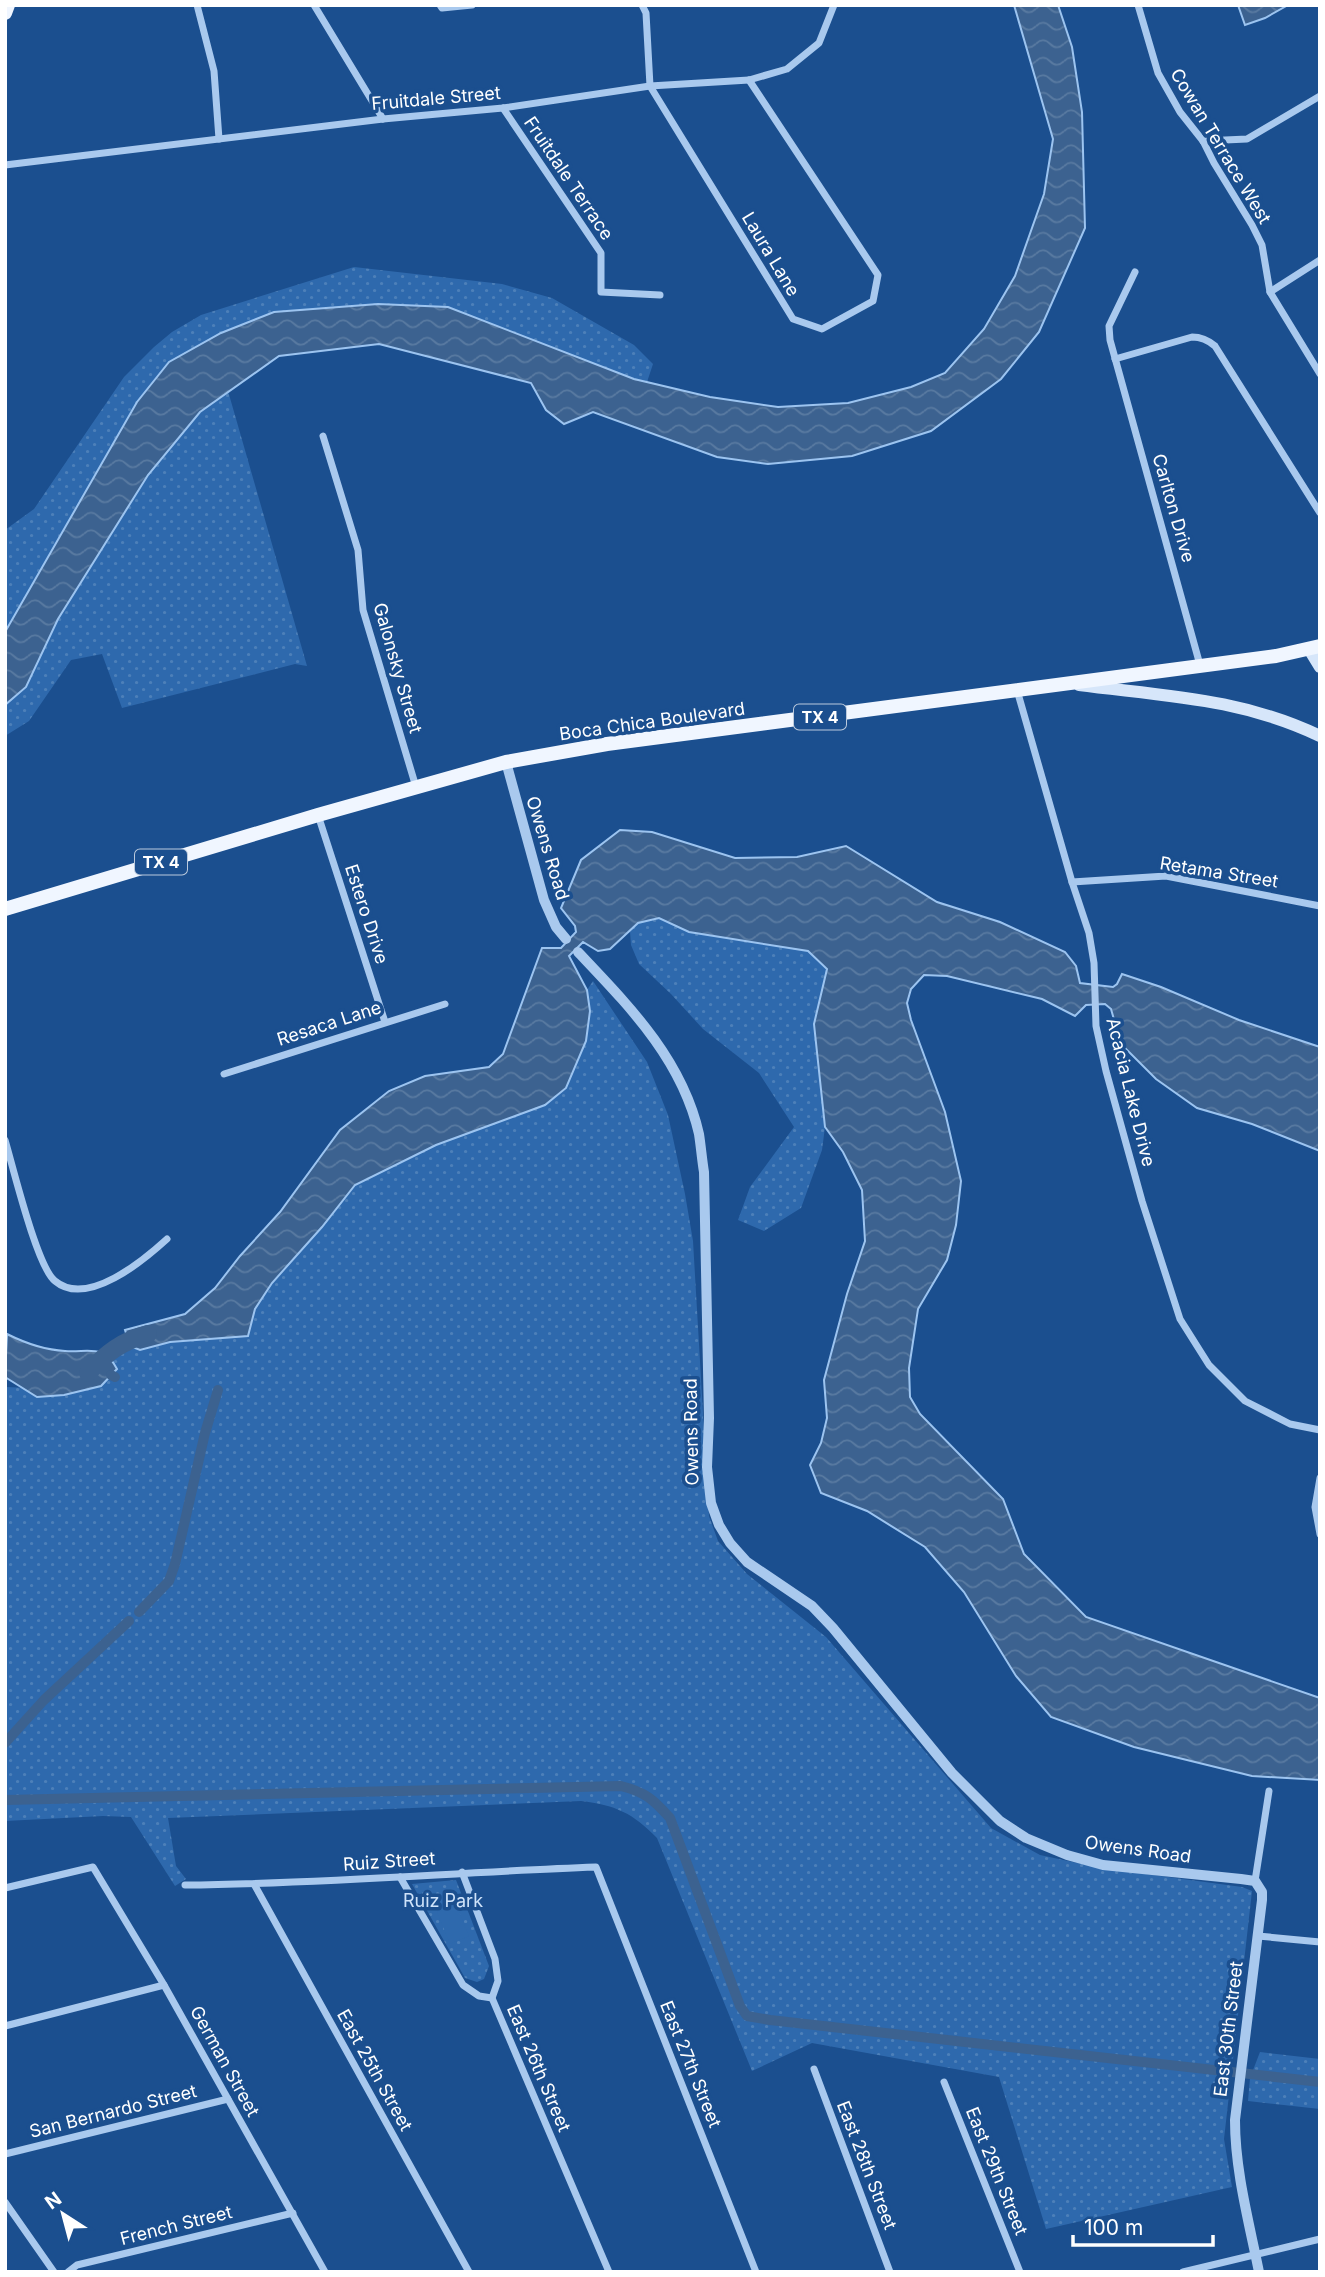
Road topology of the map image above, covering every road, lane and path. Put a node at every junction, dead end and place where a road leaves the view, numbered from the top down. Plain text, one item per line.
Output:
1 (8, 5) edge
2 (198, 5) edge
3 (314, 5) edge
4 (440, 5) edge
5 (472, 5) edge
6 (642, 5) edge
7 (834, 5) edge
8 (1138, 5) edge
9 (5, 13) edge
10 (749, 80) junction
11 (650, 86) junction
12 (1320, 96) edge
13 (503, 108) junction
14 (383, 119) junction
15 (219, 139) junction
16 (1203, 141) junction
17 (5, 165) edge
18 (1320, 260) edge
19 (1135, 272) dead end
20 (1270, 292) junction
21 (660, 295) dead end
22 (1115, 359) junction
23 (1320, 374) edge
24 (323, 436) dead end
25 (1320, 513) edge
26 (1315, 648) edge
27 (1200, 666) junction
28 (1320, 667) edge
29 (1069, 684) junction
30 (1016, 690) junction
31 (1317, 733) edge
32 (506, 762) junction
33 (416, 787) junction
34 (318, 815) junction
35 (1072, 882) junction
36 (1320, 906) edge
37 (5, 909) edge
38 (566, 939) dead end
39 (578, 952) dead end
40 (445, 1004) dead end
41 (385, 1022) junction
42 (223, 1074) dead end
43 (5, 1140) edge
44 (167, 1239) dead end
45 (1320, 1430) edge
46 (1320, 1478) edge
47 (1320, 1534) edge
48 (1269, 1791) dead end
49 (596, 1867) joint
50 (462, 1872) junction
51 (400, 1877) junction
52 (1255, 1881) junction
53 (254, 1884) junction
54 (184, 1885) dead end
55 (5, 1888) edge
56 (1258, 1936) junction
57 (1320, 1942) edge
58 (164, 1985) junction
59 (492, 1998) junction
60 (5, 2026) edge
61 (814, 2069) dead end
62 (944, 2082) dead end
63 (228, 2099) junction
64 (5, 2154) edge
65 (5, 2203) edge
66 (293, 2213) junction
67 (1320, 2239) edge
68 (1256, 2255) junction
69 (54, 2272) edge
70 (68, 2272) edge
71 (325, 2272) edge
72 (469, 2272) edge
73 (610, 2272) edge
74 (756, 2272) edge
75 (890, 2272) edge
76 (1020, 2272) edge
77 (1183, 2272) edge
78 (1259, 2272) edge

1 - 9 main road
2 - 15 street
3 - 14 street
4 - 5 street
6 - 11 street
7 - 10 street, Fruitdale Street
8 - 16 street, Cowan Terrace West
10 - 11 street, Fruitdale Street
10 - 11 street, Laura Lane
11 - 13 street, Fruitdale Street
12 - 16 street
13 - 14 street, Fruitdale Street
13 - 21 street, Fruitdale Terrace
14 - 15 street, Fruitdale Street
15 - 17 street, Fruitdale Street
16 - 20 street, Cowan Terrace West
18 - 20 street
19 - 22 street, Carlton Drive
20 - 23 street, Cowan Terrace West
22 - 25 street
22 - 27 street, Carlton Drive
24 - 33 street, Galonsky Street
26 - 27 main road, Boca Chica Boulevard / TX 4
26 - 28 main road
27 - 29 main road, Boca Chica Boulevard / TX 4
29 - 30 main road, Boca Chica Boulevard / TX 4
29 - 31 main road
30 - 32 main road, Boca Chica Boulevard / TX 4
30 - 35 street, Acacia Lake Drive
32 - 33 main road, Boca Chica Boulevard / TX 4
32 - 38 street, Owens Road
33 - 34 main road, Boca Chica Boulevard / TX 4
34 - 37 main road, Boca Chica Boulevard / TX 4
34 - 41 street, Estero Drive
35 - 36 street, Retama Street
35 - 45 street, Acacia Lake Drive
39 - 52 street, Owens Road
40 - 41 street, Resaca Lane
41 - 42 street, Resaca Lane
43 - 44 street
46 - 47 street
48 - 52 street, East 30th Street
49 - 50 street, Ruiz Street
49 - 74 street, East 27th Street
50 - 51 street, Ruiz Street
50 - 59 street, East 26th Street
51 - 53 street, Ruiz Street
51 - 59 street
52 - 56 street, East 30th Street
53 - 54 street, Ruiz Street
53 - 72 street, East 25th Street
55 - 58 street, German Street
56 - 57 street
56 - 68 street, East 30th Street
58 - 60 street
58 - 63 street, German Street
59 - 73 street, East 26th Street
61 - 75 street, East 28th Street
62 - 76 street, East 29th Street
63 - 64 street, San Bernardo Street
63 - 66 street, German Street
65 - 69 street
66 - 70 street, French Street
66 - 71 street, German Street
67 - 68 street
68 - 77 street
68 - 78 street, East 30th Street

